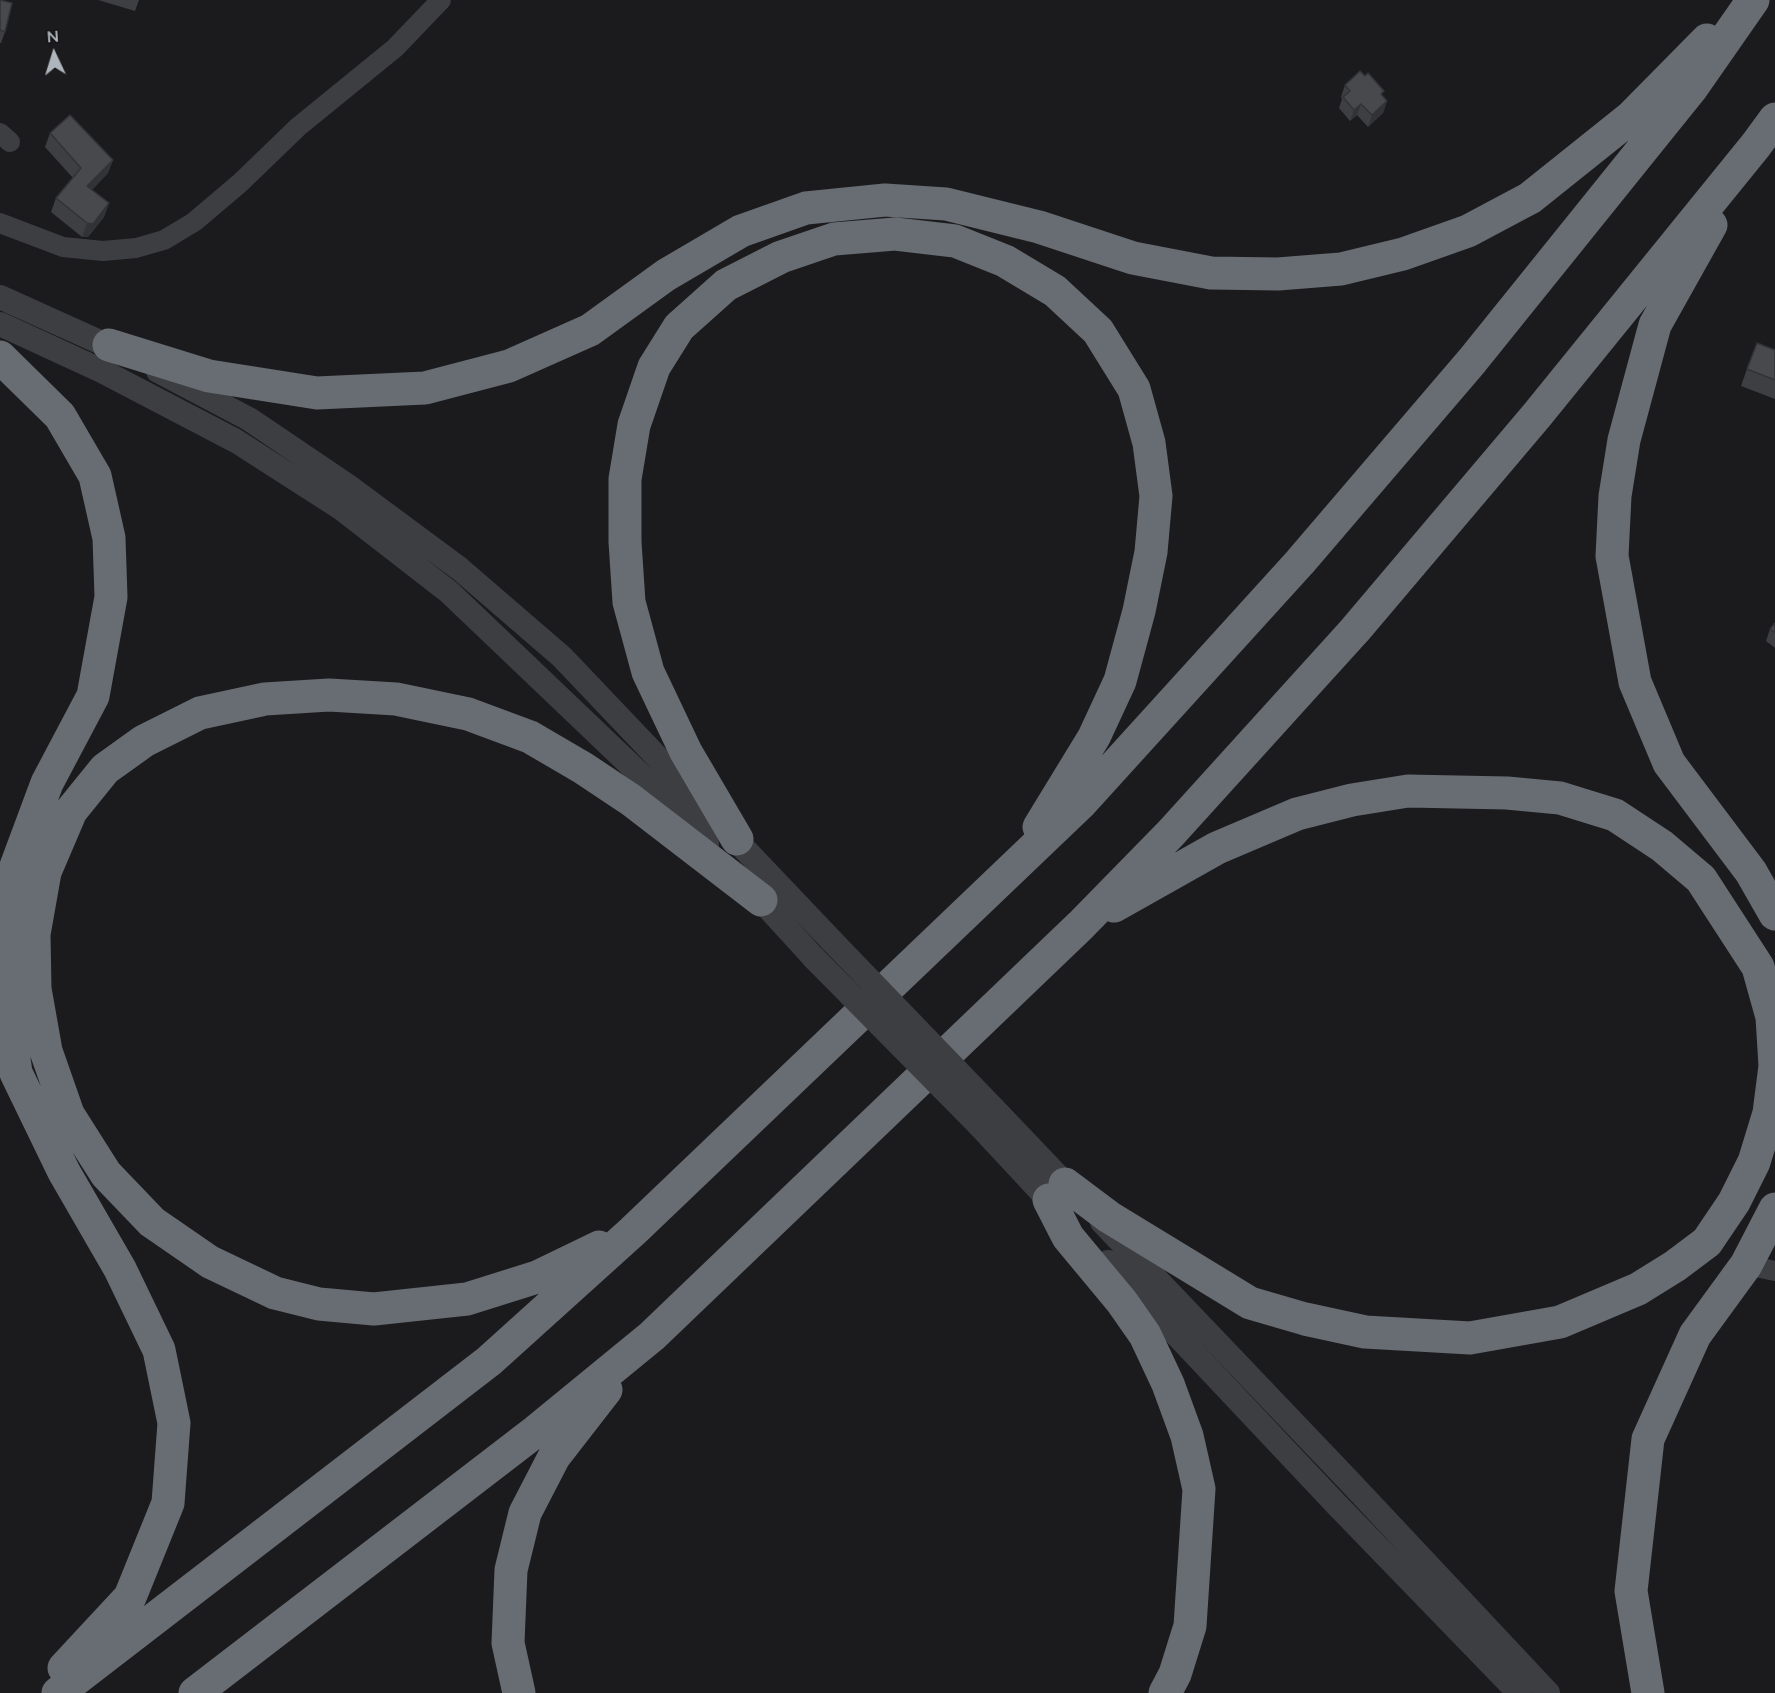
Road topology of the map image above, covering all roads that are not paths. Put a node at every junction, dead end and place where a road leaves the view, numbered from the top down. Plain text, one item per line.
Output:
1 (441, 0) edge
2 (1747, 0) edge
3 (1753, 0) edge
4 (1775, 119) edge
5 (1756, 145) junction
6 (0, 223) edge
7 (0, 297) edge
8 (0, 324) edge
9 (109, 345) junction
10 (0, 357) edge
11 (737, 839) junction
12 (1012, 870) junction
13 (761, 900) junction
14 (1775, 914) edge
15 (1081, 925) junction
16 (986, 1117) junction
17 (1057, 1192) junction
18 (1775, 1209) edge
19 (633, 1231) junction
20 (1761, 1268) edge
21 (652, 1336) junction
22 (41, 1693) edge
23 (58, 1693) edge
24 (195, 1693) edge
25 (519, 1693) edge
26 (1165, 1693) edge
27 (1519, 1693) edge
28 (1548, 1693) edge
29 (1648, 1693) edge

1 - 6 street
2 - 9 highway
3 - 12 highway
4 - 5 highway
5 - 14 highway
5 - 15 highway
7 - 9 street
8 - 13 street
9 - 11 street
10 - 22 highway
11 - 12 highway
11 - 16 street, bridge
12 - 19 highway
13 - 16 street, bridge
13 - 19 highway
15 - 17 highway
15 - 21 highway
16 - 17 street
17 - 26 highway
17 - 27 street
17 - 28 street
18 - 20 highway
19 - 23 highway
20 - 29 highway
21 - 24 highway
21 - 25 highway

